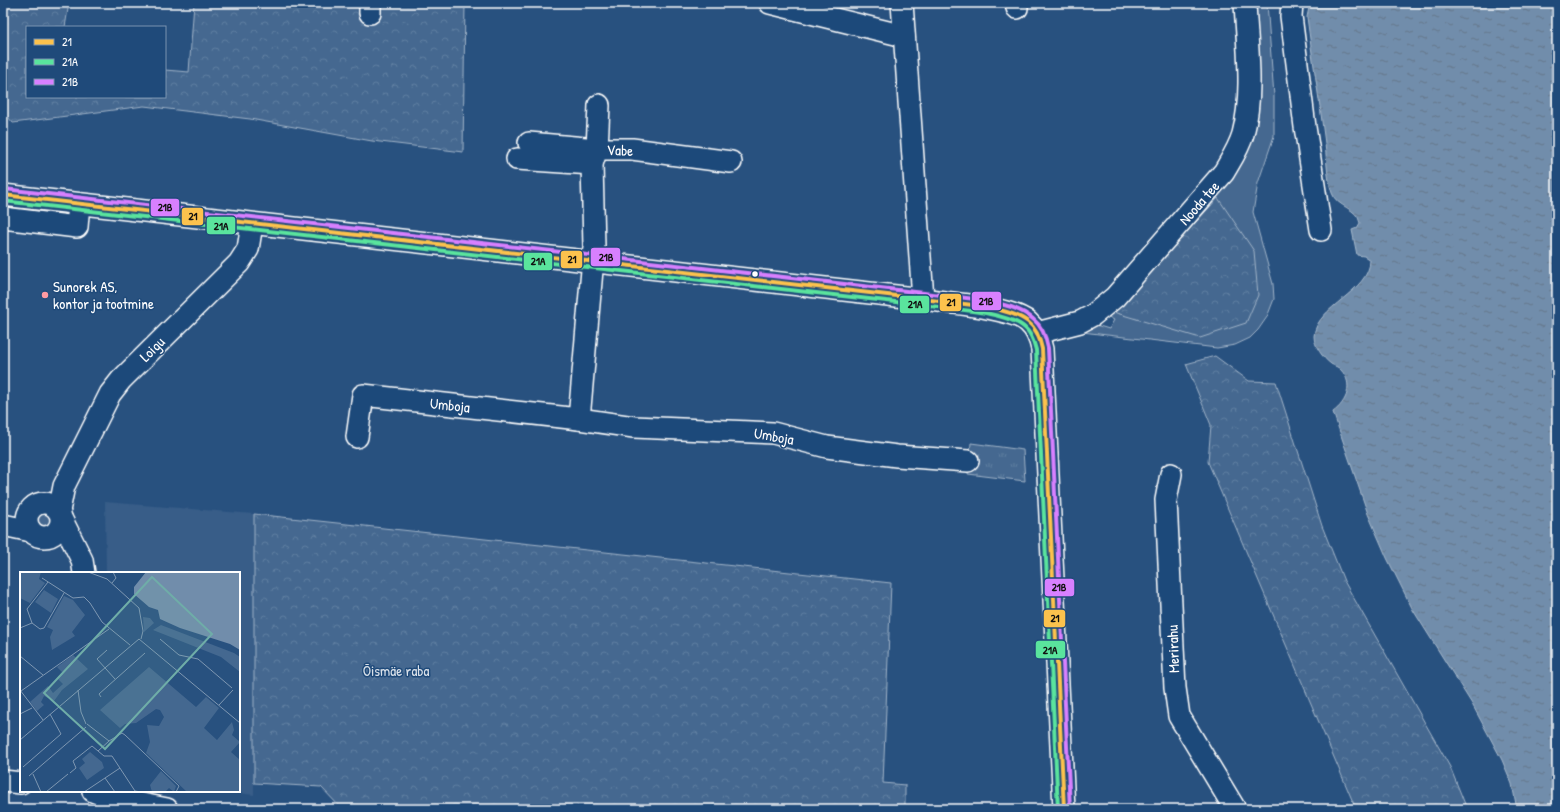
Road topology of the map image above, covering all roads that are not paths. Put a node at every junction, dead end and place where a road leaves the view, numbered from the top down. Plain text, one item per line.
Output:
1 (770, 3) edge
2 (902, 3) edge
3 (1245, 3) edge
4 (1292, 3) edge
5 (904, 36) junction
6 (599, 105) dead end
7 (523, 151) dead end
8 (595, 157) junction
9 (731, 162) dead end
10 (3, 195) edge
11 (79, 204) junction
12 (3, 218) edge
13 (252, 224) junction
14 (1321, 230) dead end
15 (593, 262) junction
16 (923, 299) junction
17 (1037, 333) junction
18 (579, 419) junction
19 (357, 437) dead end
20 (968, 461) dead end
21 (1171, 474) dead end
22 (64, 486) junction
23 (61, 515) junction
24 (37, 521) junction
25 (4, 525) edge
26 (75, 546) junction
27 (84, 572) edge
28 (3, 781) edge
29 (20, 783) edge
30 (95, 792) edge
31 (167, 809) edge
32 (1064, 809) edge
33 (1235, 809) edge

1 - 5 street
2 - 5 street
3 - 17 street, Nooda tee
4 - 14 street
5 - 16 street
6 - 8 street
7 - 8 street
8 - 9 street, Vabe
8 - 15 street, Vabe
10 - 11 street
11 - 12 street
11 - 13 street
13 - 15 street
13 - 22 street, Loigu
15 - 16 street
15 - 18 street
16 - 17 street
17 - 32 street
18 - 19 street, Umboja
18 - 20 street, Umboja
21 - 33 street, Merirahu
22 - 23 street, Loigu
22 - 24 street, Loigu
23 - 24 street
23 - 24 street
23 - 26 street
24 - 25 street, Loigu
24 - 26 street
26 - 27 street
28 - 29 street
30 - 31 street

